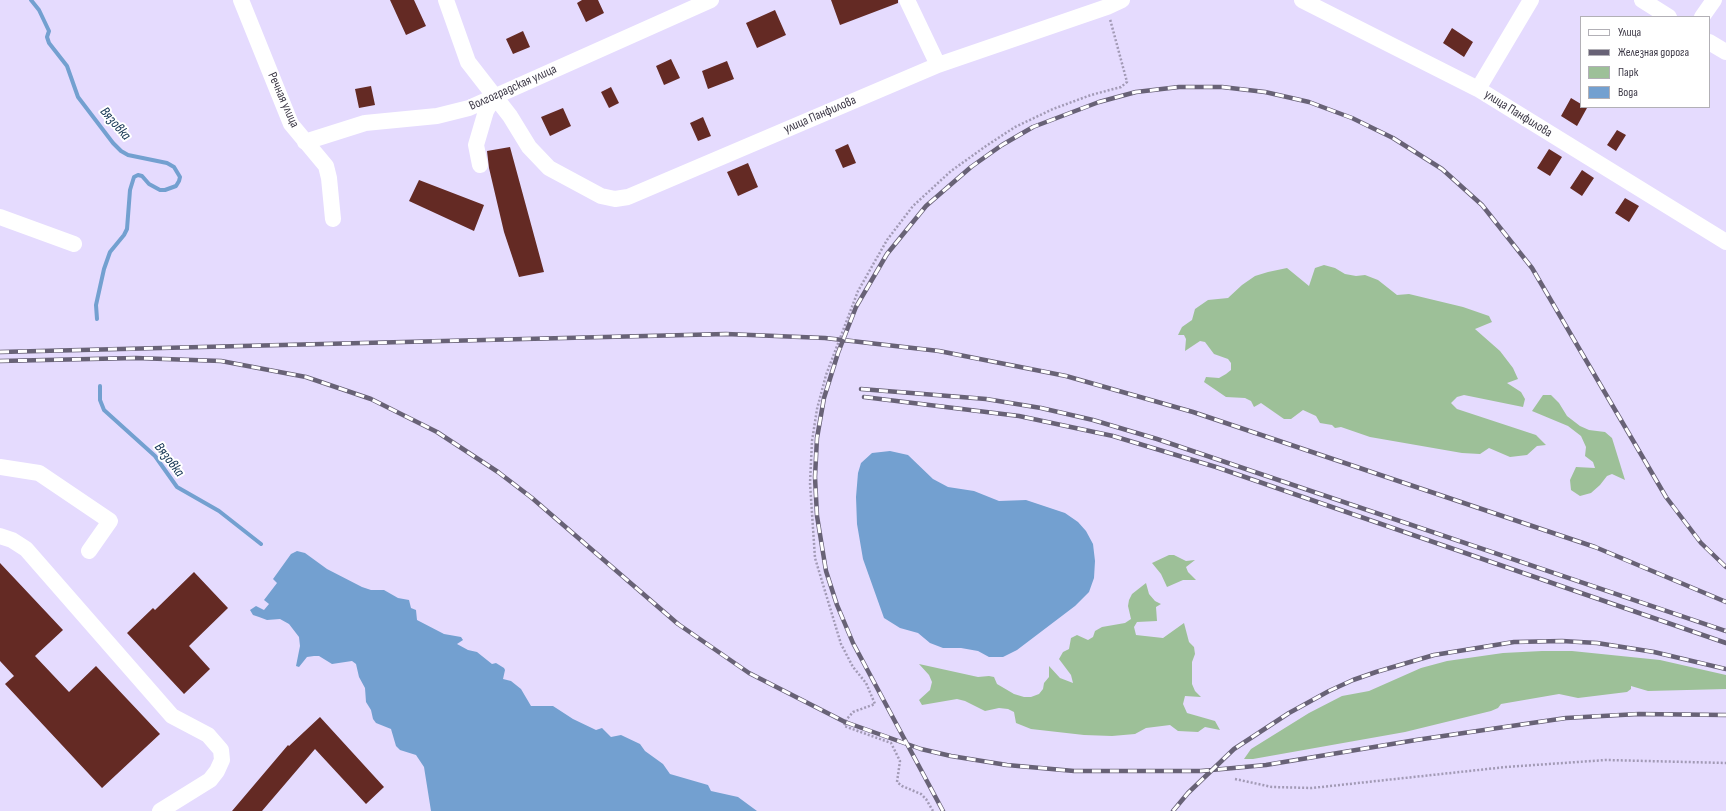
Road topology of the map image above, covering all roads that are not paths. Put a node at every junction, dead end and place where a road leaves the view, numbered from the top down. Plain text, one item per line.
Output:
1 (241, 0) edge
2 (446, 0) edge
3 (711, 0) edge
4 (907, 0) edge
5 (1122, 0) edge
6 (1302, 0) edge
7 (1531, 0) edge
8 (1642, 0) edge
9 (1714, 0) edge
10 (1667, 16) edge
11 (1703, 16) edge
12 (1710, 43) edge
13 (1726, 52) edge
14 (938, 65) junction
15 (1478, 89) junction
16 (494, 97) junction
17 (305, 142) junction
18 (480, 165) dead end
19 (0, 217) edge
20 (333, 219) dead end
21 (1726, 242) edge
22 (74, 244) dead end
23 (0, 467) edge
24 (0, 536) edge
25 (89, 551) dead end
26 (160, 811) edge

1 - 17 street, Речная улица
2 - 16 street, улица Панфилова
3 - 16 street, Волгоградская улица
4 - 14 street
5 - 14 street, улица Панфилова
6 - 15 street, улица Панфилова
7 - 15 street
8 - 10 street
9 - 11 street
12 - 13 street
14 - 16 street, улица Панфилова
15 - 21 street, улица Панфилова
16 - 17 street, Волгоградская улица
16 - 18 street
17 - 20 street, Речная улица
19 - 22 street
23 - 25 street
24 - 26 street

